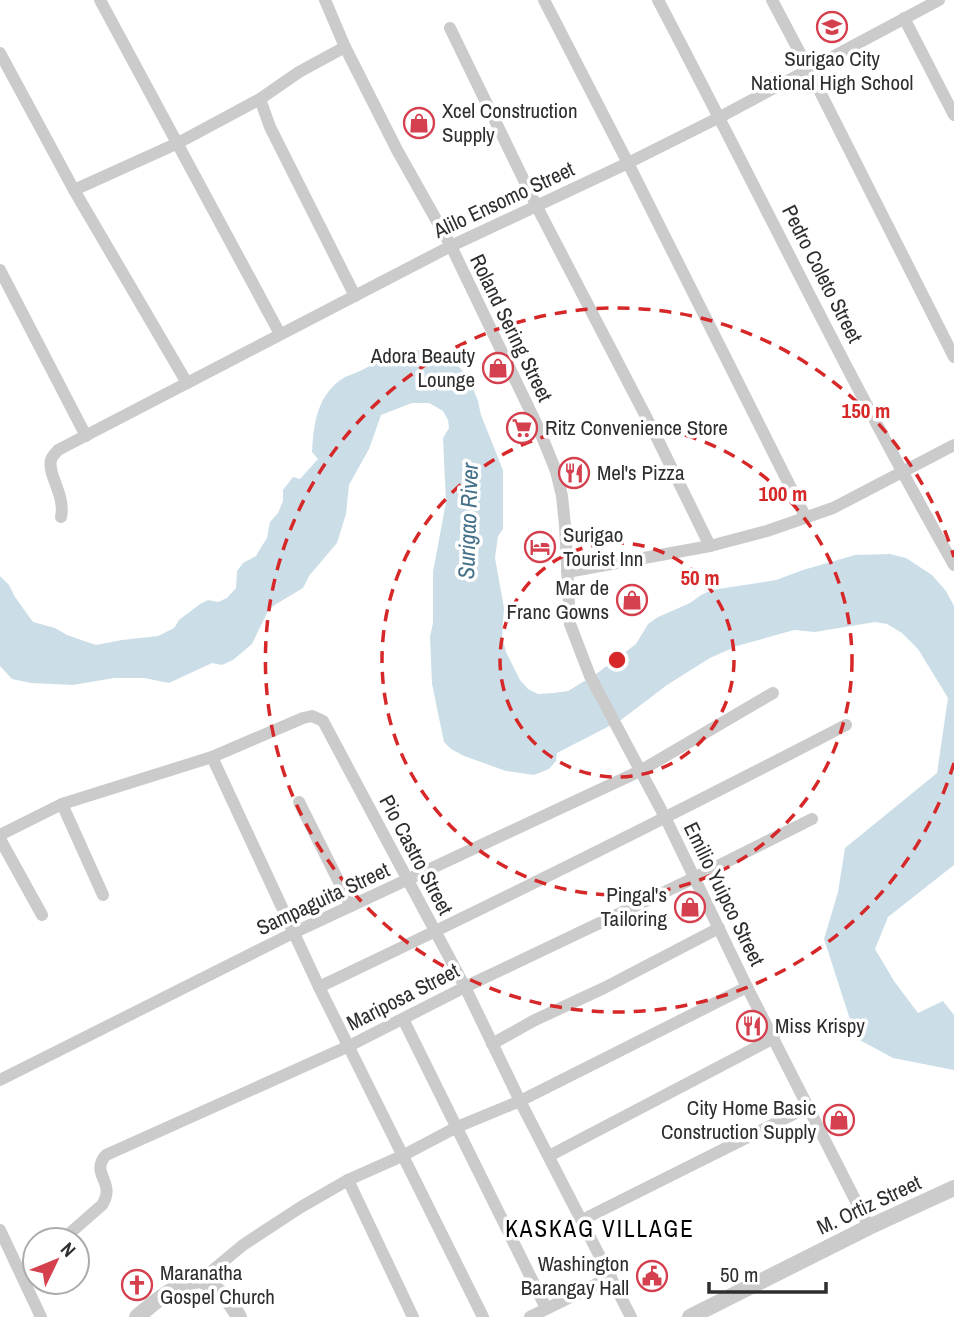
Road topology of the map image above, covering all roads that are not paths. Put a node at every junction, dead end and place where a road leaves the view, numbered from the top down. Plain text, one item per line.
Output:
1 (100, 0) edge
2 (326, 0) edge
3 (544, 0) edge
4 (658, 0) edge
5 (772, 0) edge
6 (939, 0) edge
7 (904, 18) junction
8 (450, 28) dead end
9 (345, 47) junction
10 (0, 53) edge
11 (809, 70) junction
12 (260, 99) junction
13 (954, 115) edge
14 (720, 117) junction
15 (178, 143) junction
16 (628, 163) junction
17 (74, 190) junction
18 (536, 205) junction
19 (451, 246) junction
20 (0, 270) edge
21 (355, 296) junction
22 (281, 334) junction
23 (954, 357) edge
24 (187, 383) junction
25 (86, 436) junction
26 (954, 445) edge
27 (902, 473) junction
28 (61, 517) dead end
29 (806, 518) junction
30 (710, 546) junction
31 (954, 565) edge
32 (567, 572) junction
33 (773, 693) dead end
34 (846, 725) dead end
35 (212, 757) junction
36 (640, 771) junction
37 (299, 802) dead end
38 (62, 804) junction
39 (666, 819) junction
40 (812, 819) dead end
41 (0, 837) edge
42 (694, 878) junction
43 (408, 880) junction
44 (103, 895) dead end
45 (351, 906) junction
46 (42, 915) dead end
47 (719, 928) junction
48 (436, 932) junction
49 (293, 933) junction
50 (319, 987) junction
51 (465, 987) junction
52 (747, 987) junction
53 (403, 1019) junction
54 (774, 1038) junction
55 (492, 1044) junction
56 (349, 1046) junction
57 (0, 1080) edge
58 (520, 1101) junction
59 (808, 1107) junction
60 (457, 1127) junction
61 (402, 1156) junction
62 (549, 1156) junction
63 (348, 1180) junction
64 (954, 1188) edge
65 (582, 1220) junction
66 (78, 1226) edge
67 (869, 1227) junction
68 (0, 1230) edge
69 (21, 1273) edge
70 (611, 1277) junction
71 (201, 1280) junction
72 (32, 1296) edge
73 (546, 1308) junction
74 (41, 1317) edge
75 (137, 1317) edge
76 (239, 1317) edge
77 (413, 1317) edge
78 (483, 1317) edge
79 (530, 1317) edge
80 (631, 1317) edge
81 (690, 1317) edge

1 - 15 street
2 - 9 street, Roland Sering Street
3 - 16 street
4 - 14 street, Pedro Coleto Street
5 - 11 street
6 - 7 street, Alilo Ensomo Street
7 - 11 street, Alilo Ensomo Street
7 - 13 street
8 - 18 street
9 - 12 street
9 - 19 street, Roland Sering Street
10 - 17 street
11 - 14 street, Alilo Ensomo Street
11 - 23 street
12 - 15 street
12 - 21 street
14 - 16 street, Alilo Ensomo Street
14 - 27 street, Pedro Coleto Street
15 - 17 street
15 - 22 street
16 - 18 street, Alilo Ensomo Street
16 - 29 street
17 - 24 street
18 - 19 street, Alilo Ensomo Street
18 - 30 street
19 - 21 street, Alilo Ensomo Street
19 - 32 street, Roland Sering Street
20 - 25 street
21 - 22 street, Alilo Ensomo Street
22 - 24 street, Alilo Ensomo Street
24 - 25 street, Alilo Ensomo Street
25 - 28 street, Alilo Ensomo Street
26 - 27 street
27 - 29 street
27 - 31 street, Pedro Coleto Street
29 - 30 street
30 - 32 street
32 - 36 street, Emilio Yuipco Street
33 - 36 street, Sampaguita Street
34 - 39 street
35 - 38 street, Pio Castro Street
35 - 43 street, Pio Castro Street
35 - 49 street
36 - 39 street, Emilio Yuipco Street
36 - 43 street, Sampaguita Street
37 - 45 street
38 - 41 street, Pio Castro Street
38 - 44 street
39 - 42 street, Emilio Yuipco Street
39 - 48 street
40 - 42 street, Mariposa Street
41 - 46 street
42 - 47 street, Emilio Yuipco Street
42 - 51 street, Mariposa Street
43 - 45 street, Sampaguita Street
43 - 48 street, Pio Castro Street
45 - 49 street, Sampaguita Street
47 - 52 street, Emilio Yuipco Street
47 - 55 street
48 - 50 street
48 - 51 street, Pio Castro Street
49 - 50 street
49 - 57 street, Sampaguita Street
50 - 56 street
51 - 53 street, Mariposa Street
51 - 55 street, Pio Castro Street
52 - 54 street, Emilio Yuipco Street
52 - 58 street
53 - 56 street, Mariposa Street
53 - 60 street
54 - 59 street, Emilio Yuipco Street
54 - 62 street
55 - 58 street, Pio Castro Street
56 - 61 street
56 - 66 street, Mariposa Street
58 - 60 street
58 - 62 street, Pio Castro Street
59 - 65 street
59 - 67 street, Emilio Yuipco Street
60 - 61 street
60 - 73 street
61 - 63 street
61 - 78 street
62 - 65 street, Pio Castro Street
63 - 71 street
63 - 77 street
64 - 67 street, M. Ortiz Street
65 - 70 street, Pio Castro Street
67 - 81 street, M. Ortiz Street
68 - 69 street
70 - 73 street
70 - 80 street, Pio Castro Street
71 - 75 street
71 - 76 street
72 - 74 street
73 - 79 street

